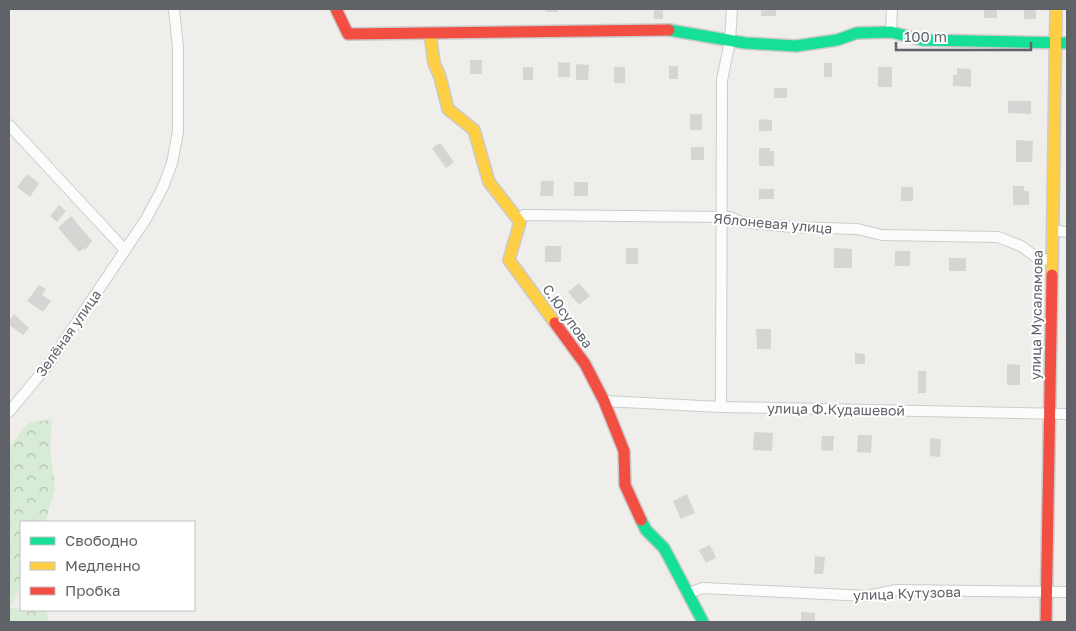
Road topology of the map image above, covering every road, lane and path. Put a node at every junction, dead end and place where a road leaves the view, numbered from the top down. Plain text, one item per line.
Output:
1 (174, 9) edge
2 (336, 9) edge
3 (732, 9) edge
4 (892, 9) edge
5 (1056, 9) edge
6 (891, 32) junction
7 (430, 33) junction
8 (730, 41) junction
9 (1062, 43) edge
10 (9, 125) edge
11 (722, 217) junction
12 (517, 219) junction
13 (1053, 230) junction
14 (1067, 232) edge
15 (125, 250) junction
16 (1052, 259) junction
17 (604, 401) junction
18 (721, 407) junction
19 (9, 412) edge
20 (1050, 414) junction
21 (1067, 414) edge
22 (1047, 592) junction
23 (1067, 592) edge
24 (688, 593) junction
25 (703, 622) edge
26 (1046, 622) edge

1 - 15 street, Зелёная улица
2 - 7 street
3 - 8 street
4 - 6 street
5 - 9 street, улица Мусалямова
6 - 8 street
6 - 9 street
7 - 8 street
7 - 12 street
8 - 11 street
9 - 13 street, улица Мусалямова
10 - 15 street
11 - 12 street, Яблоневая улица
11 - 16 street, Яблоневая улица
11 - 18 street
12 - 17 street, С.Юсупова
13 - 14 street
13 - 16 street, улица Мусалямова
15 - 19 street, Зелёная улица
16 - 20 street, улица Мусалямова
17 - 18 street, улица Ф.Кудашевой
17 - 24 street, С.Юсупова
18 - 20 street, улица Ф.Кудашевой
20 - 21 street, улица Ф.Кудашевой
20 - 22 street, улица Мусалямова
22 - 23 street, улица Кутузова
22 - 24 street, улица Кутузова
22 - 26 street, улица Мусалямова
24 - 25 street, С.Юсупова

